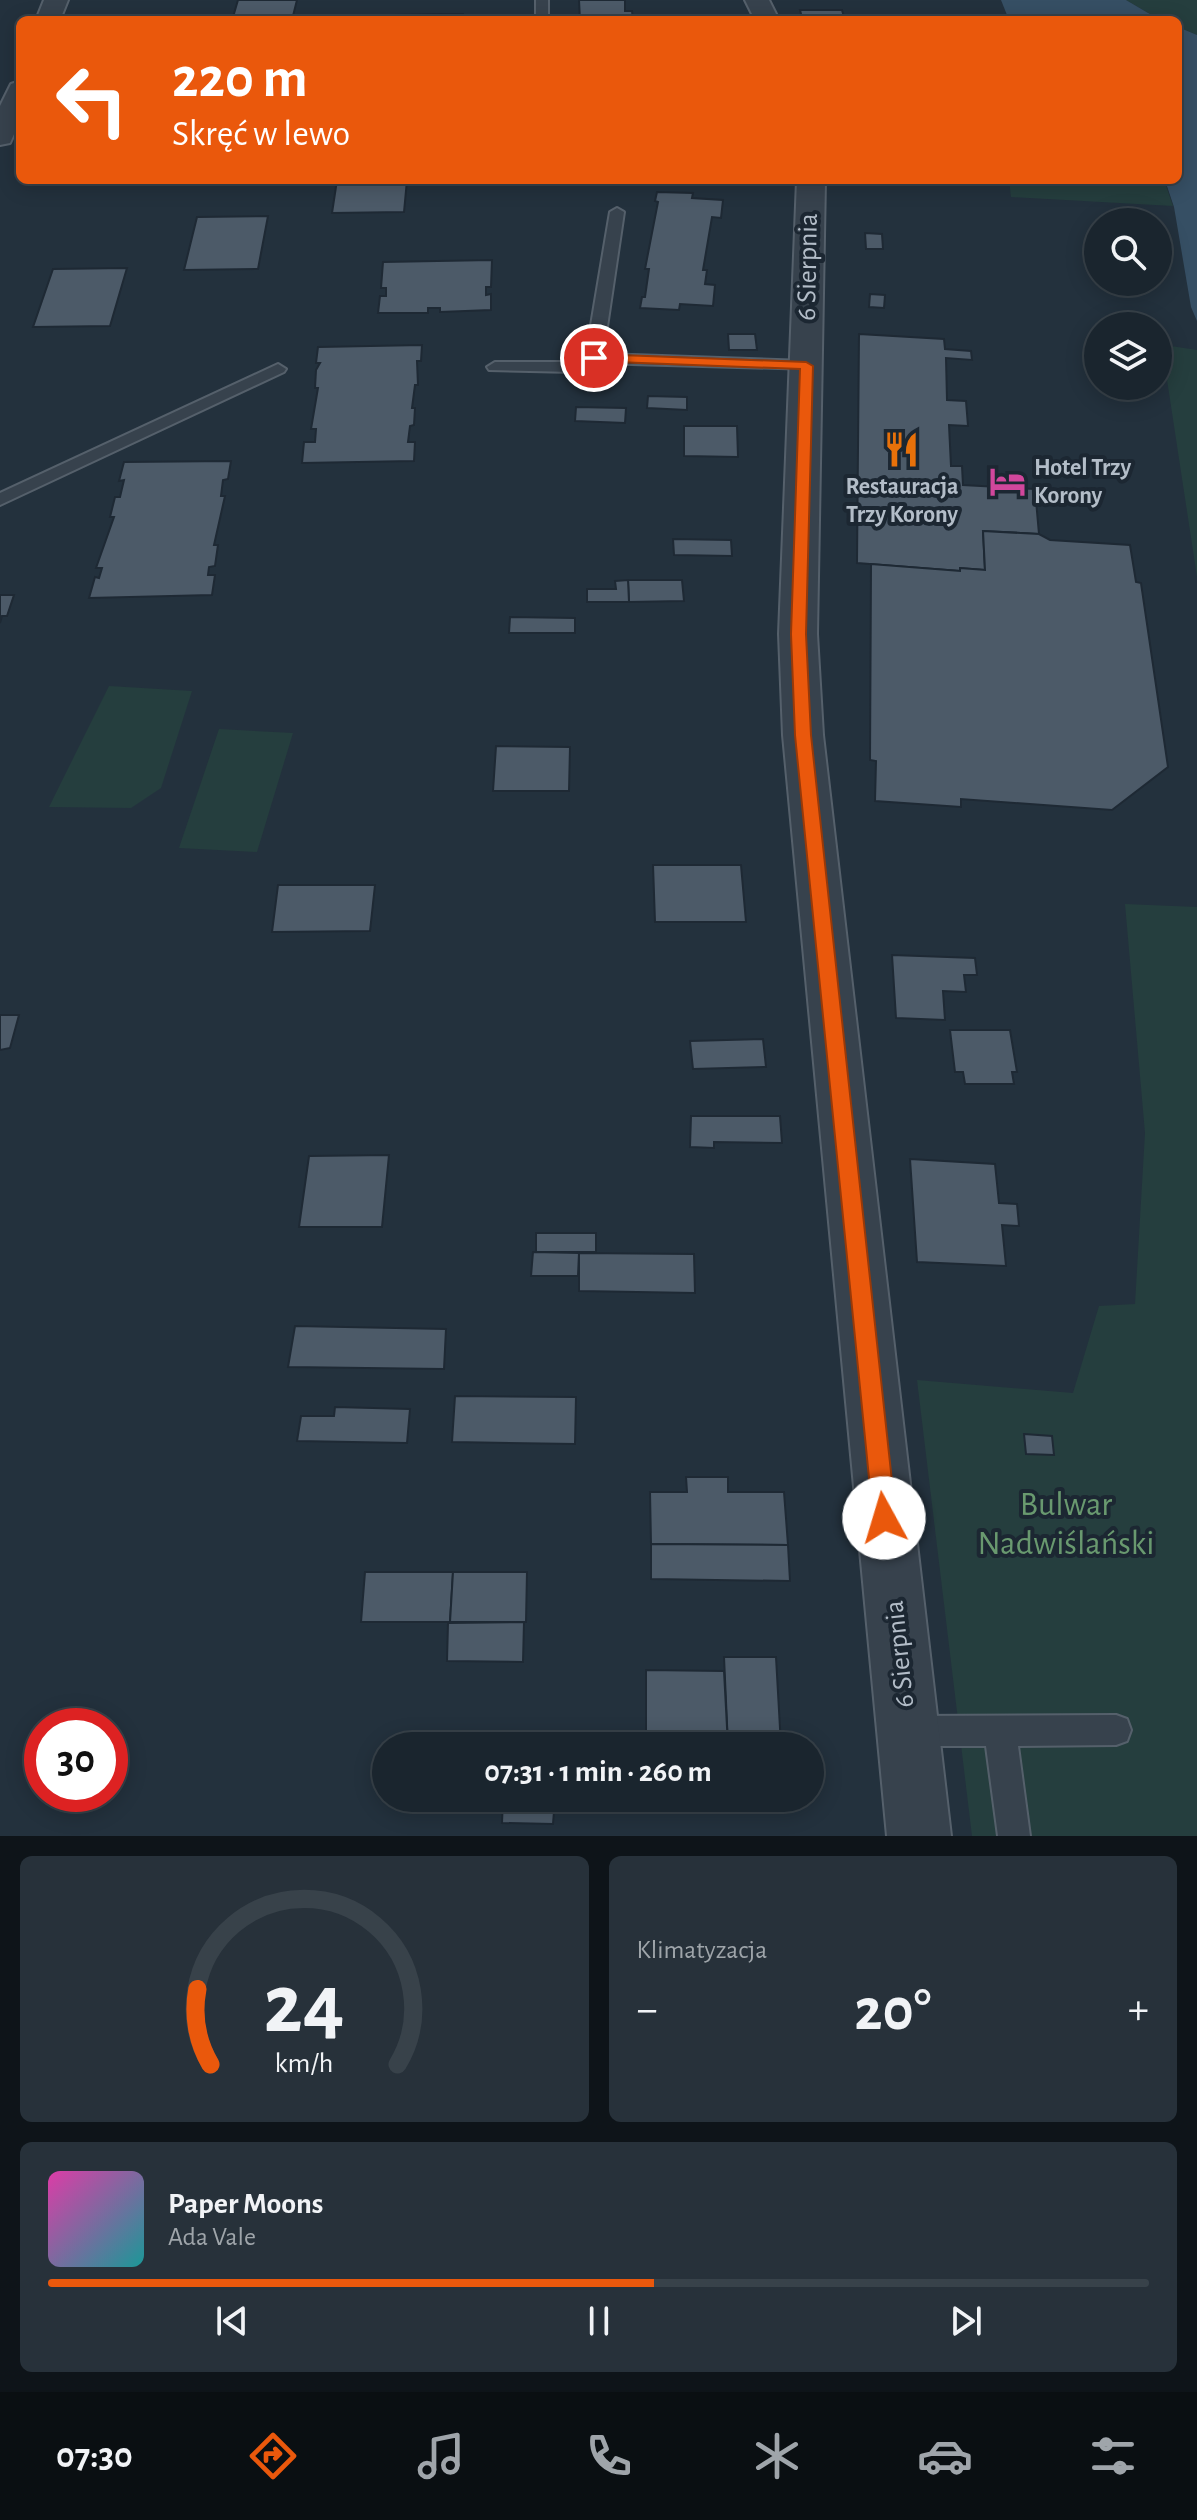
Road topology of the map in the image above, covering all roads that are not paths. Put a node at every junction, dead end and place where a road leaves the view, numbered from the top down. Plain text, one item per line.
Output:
1 (16, 100) edge
2 (0, 137) edge
3 (811, 184) edge
4 (617, 212) dead end
5 (594, 358) junction
6 (806, 366) junction
7 (495, 367) dead end
8 (278, 369) dead end
9 (0, 500) edge
10 (1116, 1730) dead end
11 (908, 1731) junction
12 (1000, 1731) junction
13 (919, 1836) edge
14 (1014, 1836) edge

1 - 2 street
3 - 6 street, 6 Sierpnia
4 - 5 lane
5 - 6 lane
5 - 7 lane
6 - 11 street, 6 Sierpnia
8 - 9 lane
10 - 12 lane
11 - 12 lane
11 - 13 street, 6 Sierpnia
12 - 14 lane

